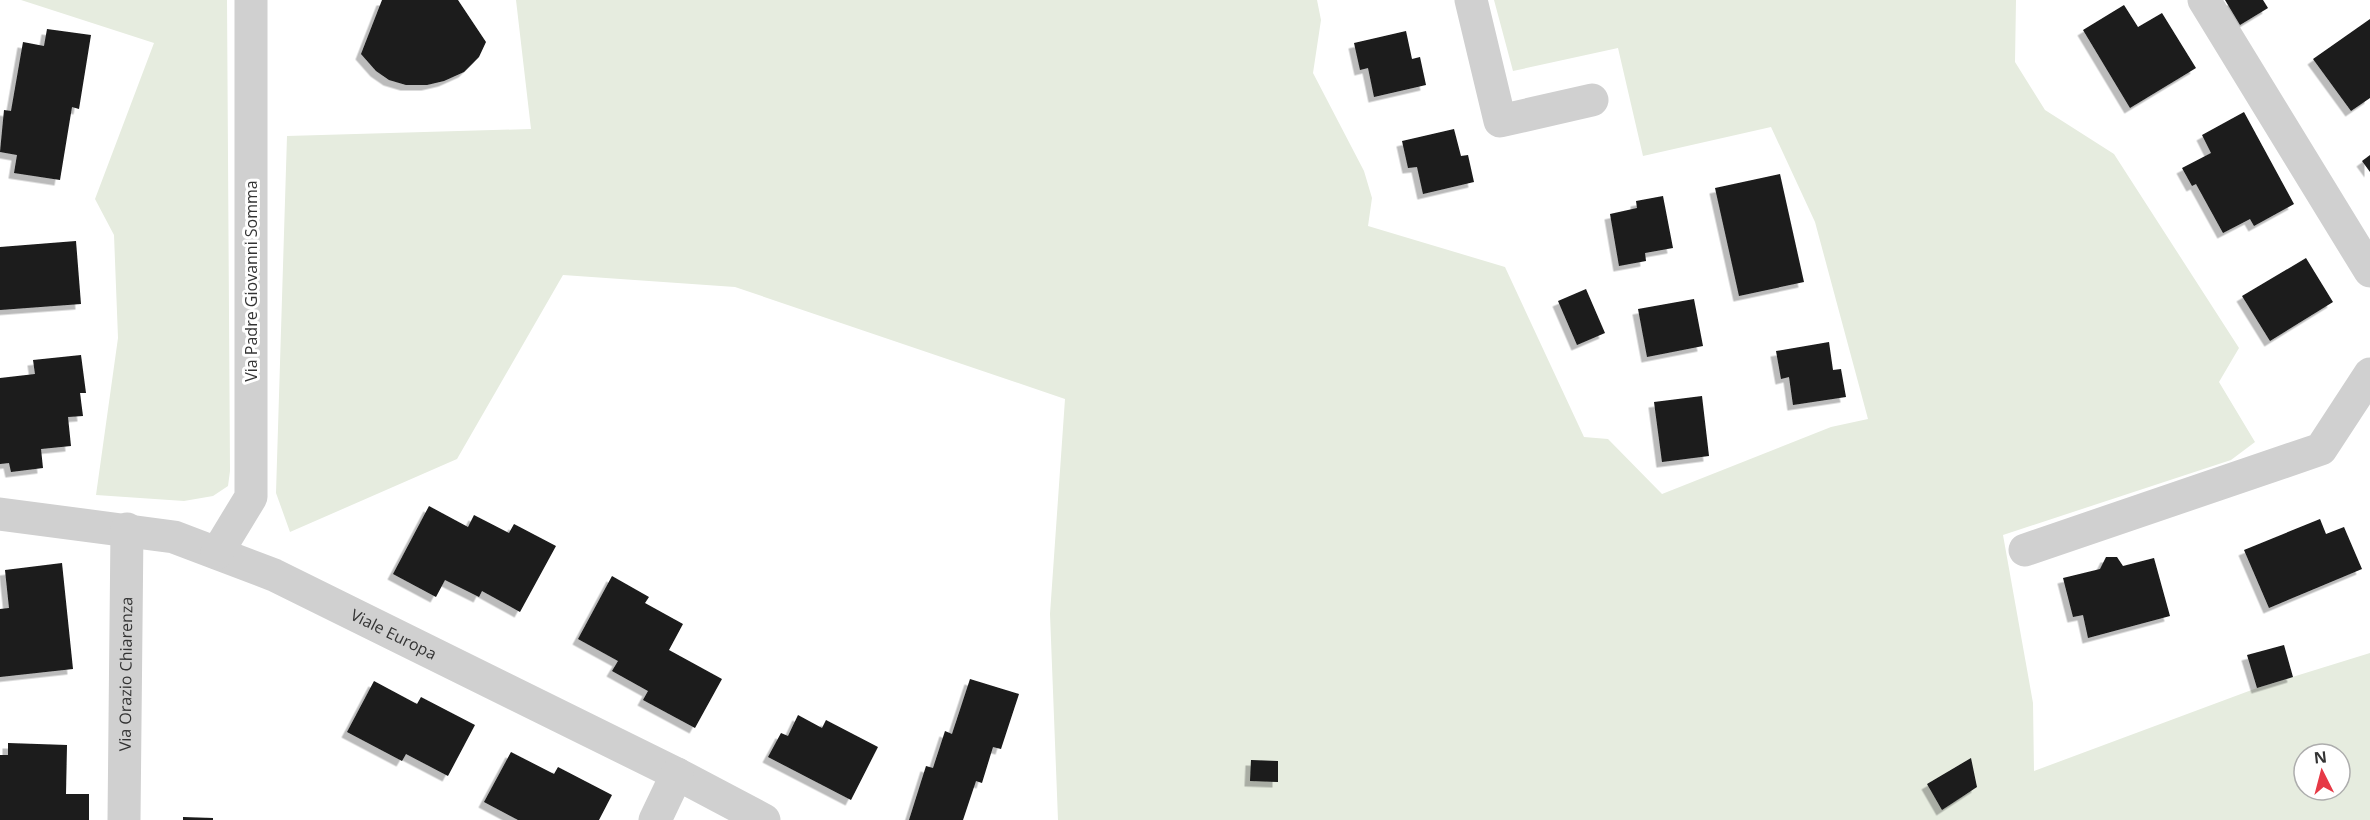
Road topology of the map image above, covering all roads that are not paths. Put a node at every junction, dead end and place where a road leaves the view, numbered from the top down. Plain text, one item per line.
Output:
1 (251, 0) edge
2 (1471, 0) edge
3 (2204, 0) edge
4 (1592, 100) dead end
5 (2370, 272) edge
6 (2370, 374) edge
7 (0, 514) edge
8 (127, 530) junction
9 (2025, 550) dead end
10 (217, 553) junction
11 (677, 774) junction
12 (124, 820) edge
13 (655, 820) edge
14 (764, 820) edge

1 - 10 street, Via Padre Giovanni Somma
2 - 4 street
3 - 5 street
6 - 9 street
7 - 8 street, Viale Europa
8 - 10 street, Viale Europa
8 - 12 street, Via Orazio Chiarenza
10 - 11 street, Viale Europa
11 - 13 street
11 - 14 street, Viale Europa

